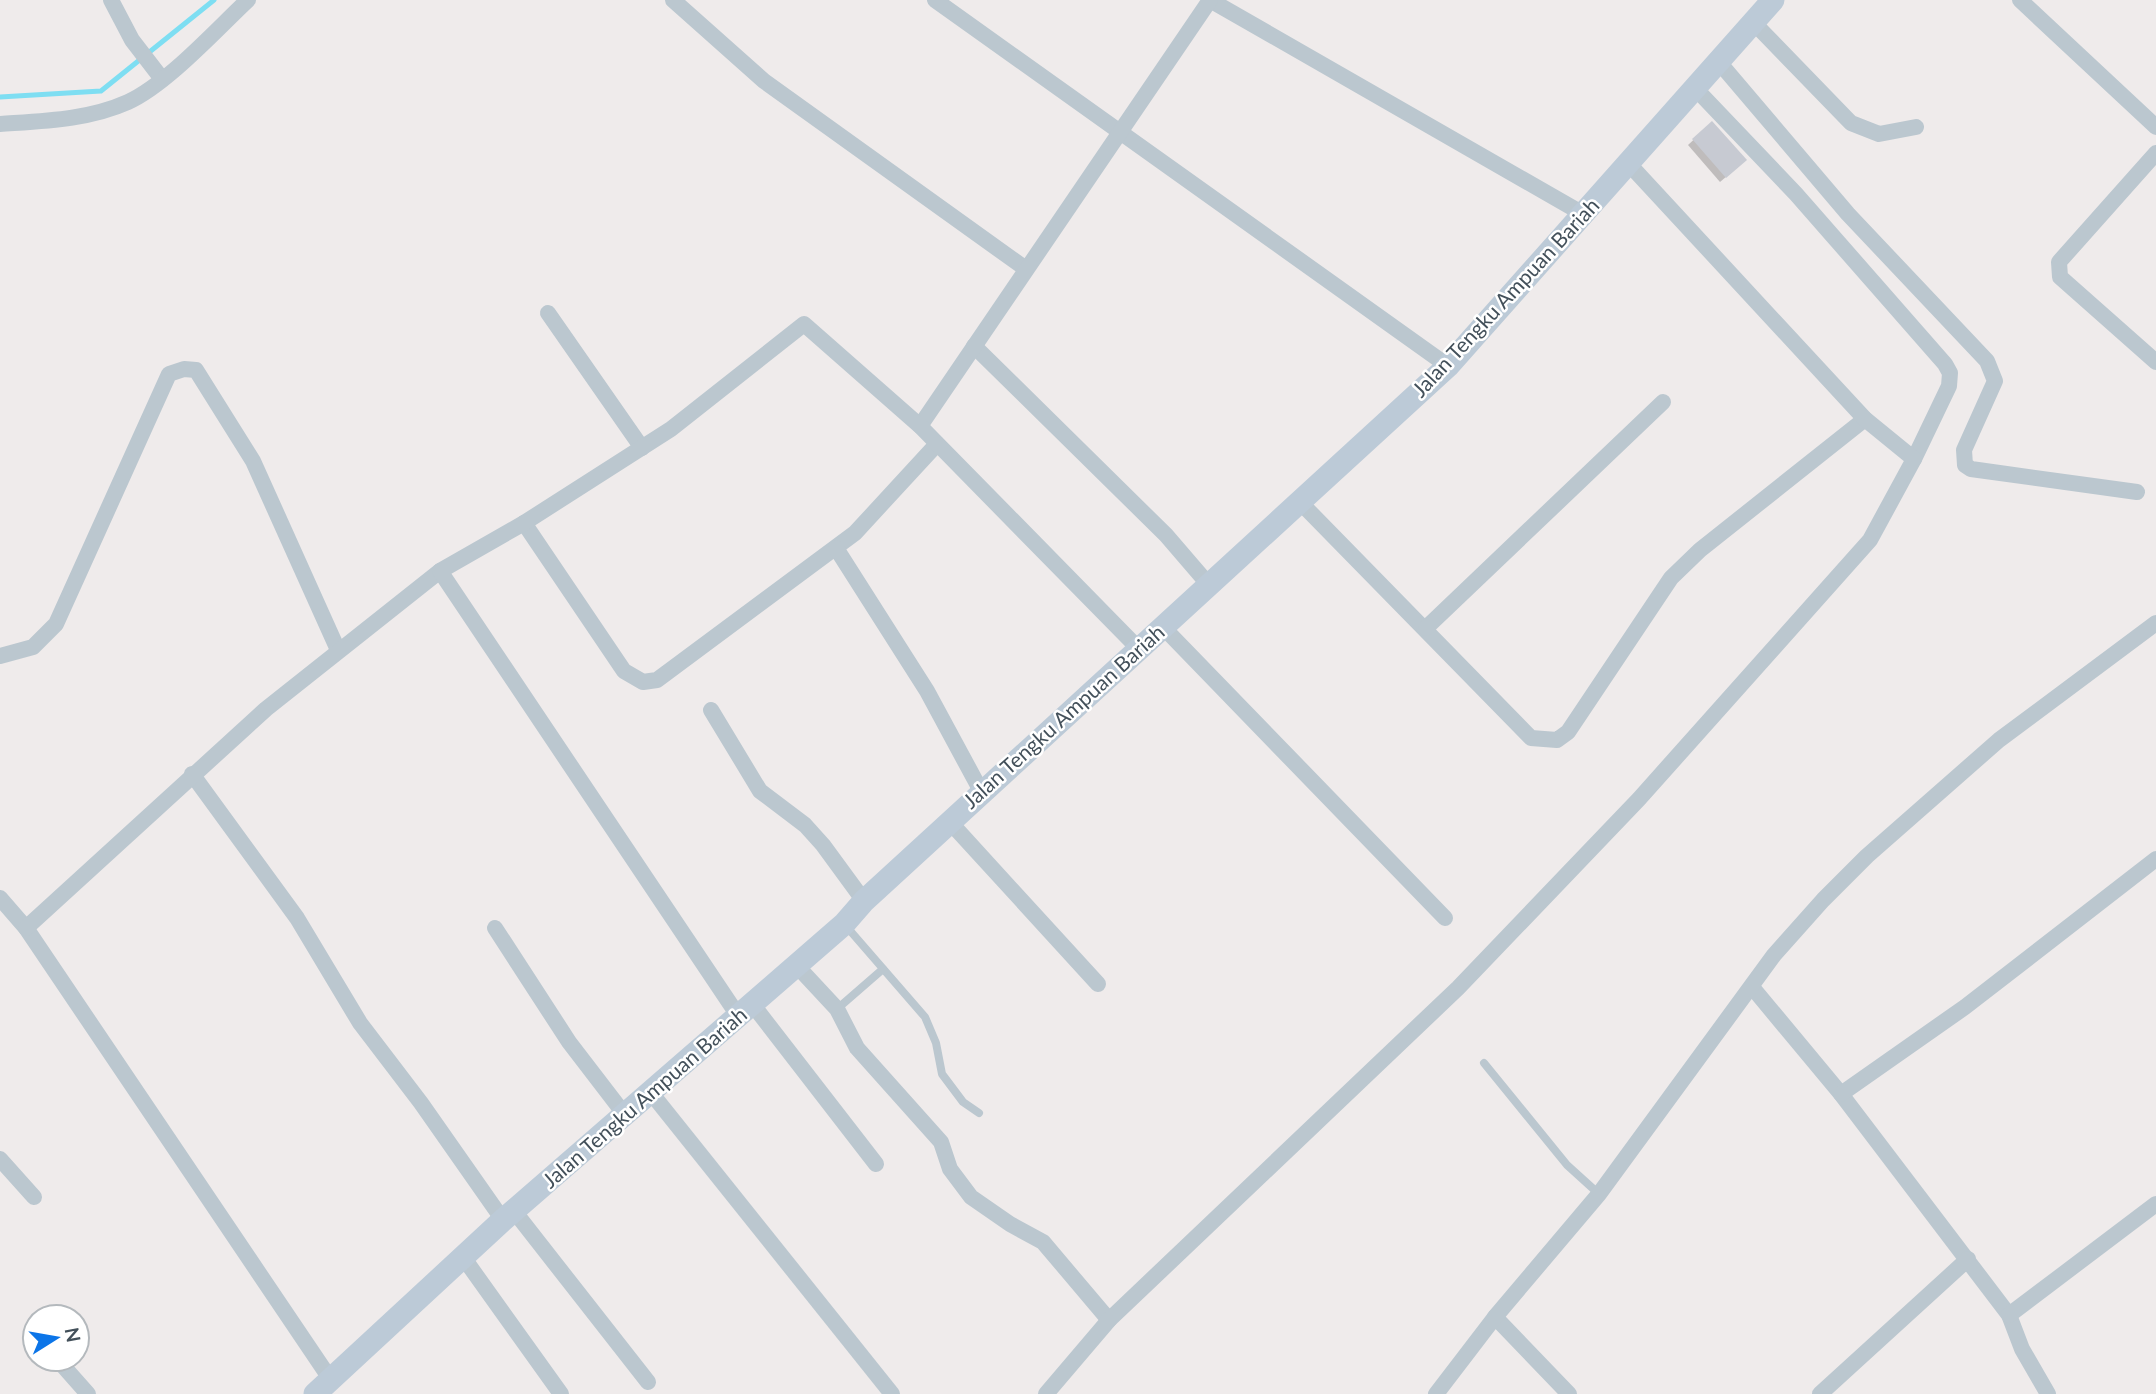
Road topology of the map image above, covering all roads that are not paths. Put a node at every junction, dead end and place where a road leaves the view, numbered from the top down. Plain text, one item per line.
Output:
1 (111, 0) edge
2 (247, 0) edge
3 (673, 0) edge
4 (935, 0) edge
5 (1210, 0) edge
6 (1773, 0) edge
7 (2020, 0) edge
8 (1753, 22) junction
9 (1718, 61) junction
10 (159, 75) junction
11 (1694, 87) junction
12 (0, 124) edge
13 (1916, 127) dead end
14 (2156, 127) edge
15 (1121, 132) junction
16 (2156, 153) edge
17 (1629, 164) junction
18 (1585, 215) junction
19 (1026, 270) junction
20 (1917, 286) junction
21 (1887, 298) junction
22 (548, 313) dead end
23 (974, 346) junction
24 (2156, 362) edge
25 (1448, 366) junction
26 (1663, 402) dead end
27 (1865, 419) junction
28 (920, 426) junction
29 (937, 444) junction
30 (642, 448) junction
31 (1914, 460) junction
32 (2137, 492) dead end
33 (1299, 501) junction
34 (524, 523) junction
35 (836, 548) junction
36 (440, 571) junction
37 (1209, 584) junction
38 (2156, 623) edge
39 (1163, 626) junction
40 (1426, 628) junction
41 (1138, 648) junction
42 (338, 650) junction
43 (0, 656) edge
44 (711, 710) dead end
45 (192, 774) junction
46 (981, 791) junction
47 (949, 821) junction
48 (2156, 859) edge
49 (0, 898) edge
50 (864, 901) junction
51 (1445, 918) dead end
52 (844, 924) junction
53 (26, 928) junction
54 (495, 928) dead end
55 (797, 966) junction
56 (883, 968) junction
57 (1098, 984) dead end
58 (1752, 987) junction
59 (837, 1009) junction
60 (746, 1011) junction
61 (1484, 1063) dead end
62 (652, 1094) junction
63 (1841, 1094) junction
64 (979, 1113) dead end
65 (625, 1115) junction
66 (0, 1159) edge
67 (876, 1164) dead end
68 (1599, 1194) junction
69 (34, 1197) dead end
70 (2156, 1204) edge
71 (509, 1216) junction
72 (463, 1257) junction
73 (1968, 1259) junction
74 (2009, 1315) junction
75 (1495, 1317) junction
76 (1109, 1320) junction
77 (69, 1373) edge
78 (648, 1382) dead end
79 (323, 1387) edge
80 (88, 1394) edge
81 (561, 1394) edge
82 (892, 1394) edge
83 (1046, 1394) edge
84 (1436, 1394) edge
85 (1569, 1394) edge
86 (1820, 1394) edge
87 (2048, 1394) edge

1 - 10 street
2 - 10 street
3 - 19 street
4 - 15 street
5 - 15 street
5 - 18 street
6 - 8 main road, Jalan Tengku Ampuan Bariah
7 - 14 street
8 - 9 main road, Jalan Tengku Ampuan Bariah
8 - 13 street
9 - 11 main road, Jalan Tengku Ampuan Bariah
9 - 20 street
10 - 12 street
11 - 17 main road, Jalan Tengku Ampuan Bariah
11 - 21 street
15 - 19 street
15 - 25 street
16 - 24 street
17 - 18 main road, Jalan Tengku Ampuan Bariah
17 - 27 street
18 - 25 main road, Jalan Tengku Ampuan Bariah
19 - 23 street
20 - 21 street
20 - 32 street
21 - 31 street
22 - 30 street
23 - 28 street
23 - 37 street
25 - 33 main road, Jalan Tengku Ampuan Bariah
26 - 40 street
27 - 31 street
27 - 40 street
28 - 29 street
28 - 30 street
29 - 35 street
29 - 41 street
30 - 34 street
31 - 76 street
33 - 37 main road, Jalan Tengku Ampuan Bariah
33 - 40 street
34 - 35 street
34 - 36 street
35 - 46 street
36 - 42 street
36 - 60 street
37 - 39 main road, Jalan Tengku Ampuan Bariah
38 - 58 street
39 - 41 main road, Jalan Tengku Ampuan Bariah
39 - 51 street
41 - 46 main road, Jalan Tengku Ampuan Bariah
42 - 43 street
42 - 45 street
44 - 50 street
45 - 53 street
45 - 71 street
46 - 47 main road, Jalan Tengku Ampuan Bariah
47 - 50 main road, Jalan Tengku Ampuan Bariah
47 - 57 street
48 - 63 street
49 - 53 street
50 - 52 main road, Jalan Tengku Ampuan Bariah
52 - 55 main road, Jalan Tengku Ampuan Bariah
52 - 56 lane
53 - 79 street
54 - 65 street
55 - 59 street
55 - 60 main road, Jalan Tengku Ampuan Bariah
56 - 59 lane
56 - 64 lane
58 - 63 street
58 - 68 street
59 - 76 street
60 - 62 main road, Jalan Tengku Ampuan Bariah
60 - 67 street
61 - 68 lane
62 - 65 main road, Jalan Tengku Ampuan Bariah
62 - 82 street
63 - 73 street
65 - 71 main road, Jalan Tengku Ampuan Bariah
66 - 69 street
68 - 75 street
70 - 74 street
71 - 72 main road, Jalan Tengku Ampuan Bariah
71 - 78 street
72 - 79 main road, Jalan Tengku Ampuan Bariah
72 - 81 street
73 - 74 street
73 - 86 street
74 - 87 street
75 - 84 street
75 - 85 street
76 - 83 street
77 - 80 street

